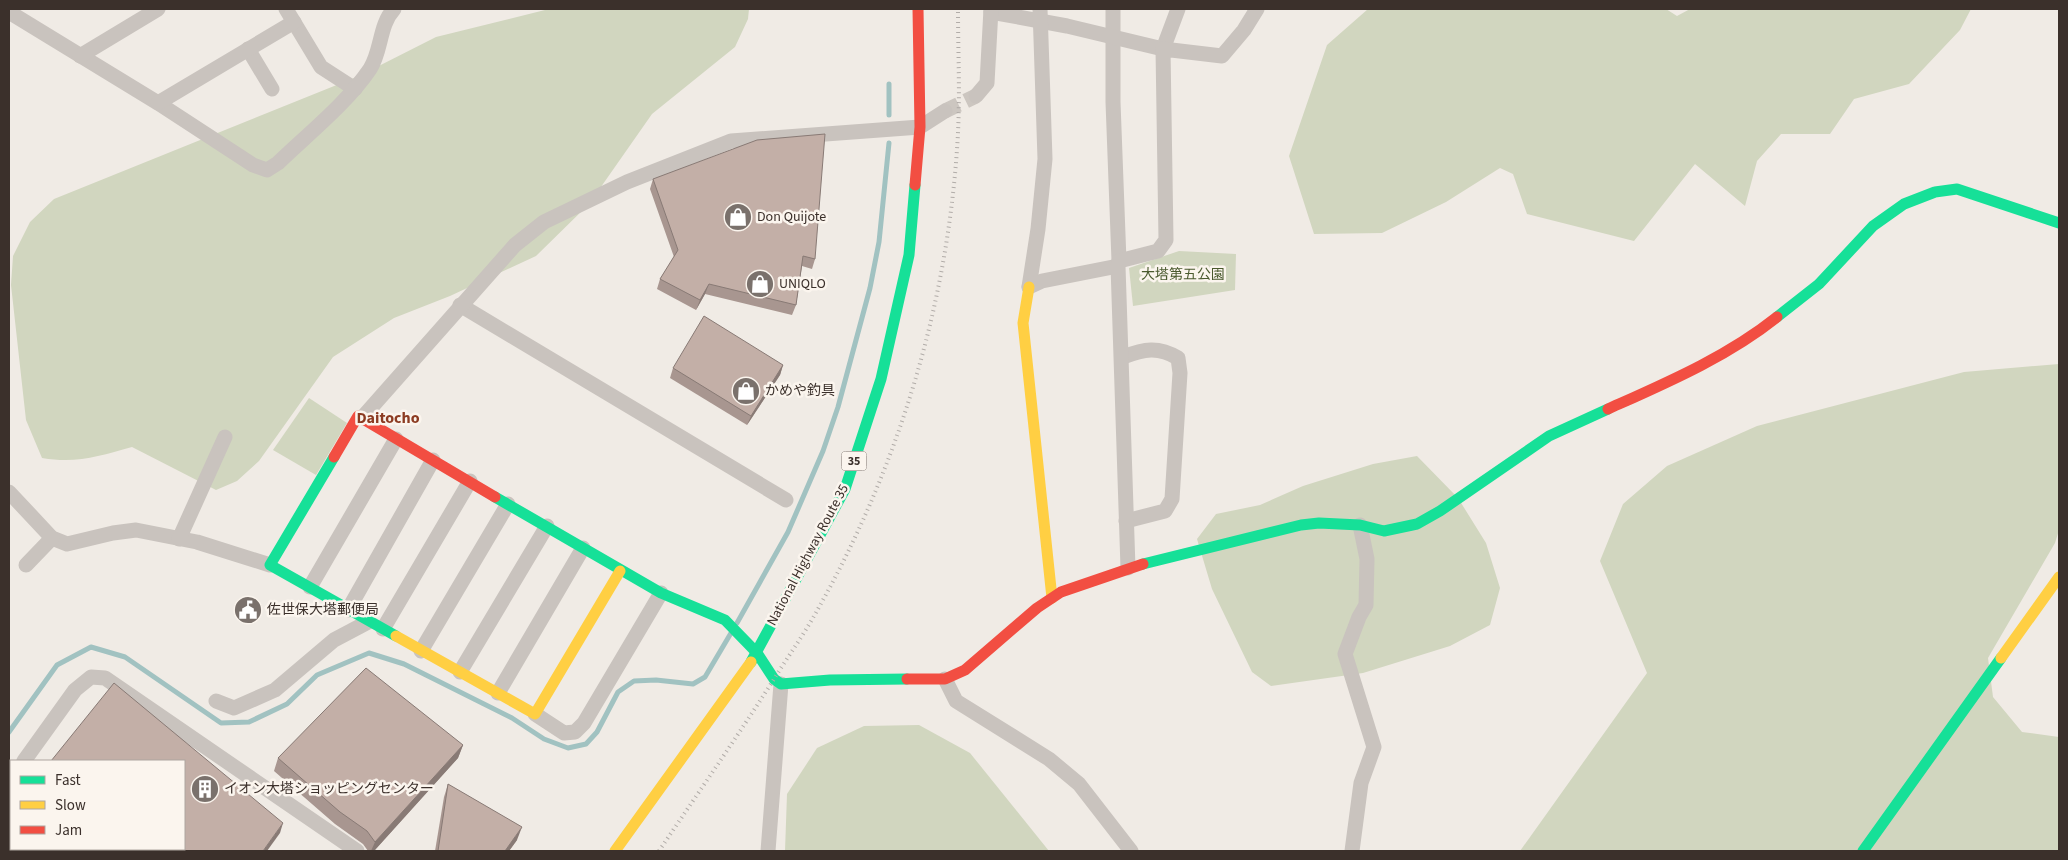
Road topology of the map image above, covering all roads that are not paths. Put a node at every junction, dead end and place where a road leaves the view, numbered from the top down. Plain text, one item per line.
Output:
1 (158, 9) edge
2 (286, 9) edge
3 (394, 9) edge
4 (918, 9) edge
5 (1113, 9) edge
6 (1178, 9) edge
7 (1258, 9) edge
8 (991, 10) edge
9 (9, 12) edge
10 (1039, 14) edge
11 (294, 22) junction
12 (1113, 36) junction
13 (248, 49) junction
14 (1163, 49) junction
15 (80, 56) junction
16 (355, 88) junction
17 (272, 89) dead end
18 (976, 96) tunnel mouth
19 (158, 103) junction
20 (945, 111) tunnel mouth
21 (920, 127) junction
22 (2059, 223) edge
23 (1119, 264) junction
24 (1029, 287) junction
25 (460, 305) junction
26 (1123, 357) junction
27 (362, 418) junction
28 (225, 437) dead end
29 (396, 438) junction
30 (433, 460) junction
31 (470, 481) junction
32 (9, 492) edge
33 (786, 500) dead end
34 (508, 504) junction
35 (1126, 521) junction
36 (1360, 525) junction
37 (546, 526) junction
38 (52, 538) junction
39 (179, 539) junction
40 (583, 548) junction
41 (26, 565) dead end
42 (270, 565) junction
43 (1128, 568) junction
44 (620, 571) junction
45 (2059, 576) edge
46 (310, 587) junction
47 (661, 593) junction
48 (1052, 598) junction
49 (348, 610) junction
50 (368, 622) junction
51 (382, 630) junction
52 (421, 651) junction
53 (756, 653) junction
54 (460, 672) junction
55 (944, 679) junction
56 (781, 684) junction
57 (498, 693) junction
58 (216, 701) dead end
59 (535, 714) junction
60 (25, 760) edge
61 (357, 851) edge
62 (615, 851) edge
63 (768, 851) edge
64 (1131, 851) edge
65 (1352, 851) edge
66 (1863, 851) edge

1 - 15 street
2 - 11 street
3 - 16 street
4 - 21 main road, National Highway Route 35 / 35
5 - 12 street
6 - 14 street
7 - 14 street
8 - 10 street
8 - 18 street
9 - 15 street
10 - 12 street
10 - 24 street
11 - 13 street
11 - 16 street
12 - 14 street
12 - 23 street
13 - 17 street
13 - 19 street
14 - 23 street
15 - 19 street
16 - 19 street
20 - 21 street
21 - 25 street
21 - 53 main road, National Highway Route 35 / 35
22 - 36 main road
23 - 24 street
23 - 26 street
24 - 48 main road
25 - 27 street
25 - 33 street
26 - 35 street
26 - 35 street
27 - 29 main road
27 - 42 main road
28 - 39 street
29 - 30 main road
29 - 46 street
30 - 31 main road
30 - 49 street
31 - 34 main road
31 - 51 street
32 - 38 street
34 - 37 main road
34 - 52 street
35 - 43 street
36 - 43 main road
36 - 65 street
37 - 40 main road
37 - 54 street
38 - 39 street
38 - 41 street
39 - 42 street
40 - 44 main road
40 - 57 street
42 - 46 main road
43 - 48 main road
44 - 47 main road
44 - 59 main road
45 - 66 main road
46 - 49 main road
47 - 53 main road
47 - 59 street
48 - 55 main road
49 - 50 main road
50 - 51 main road
50 - 58 street
51 - 52 main road
52 - 54 main road
53 - 56 main road
53 - 62 main road, National Highway Route 35 / 35
54 - 57 main road
55 - 56 main road
55 - 64 street
56 - 63 street
57 - 59 main road
60 - 61 street

